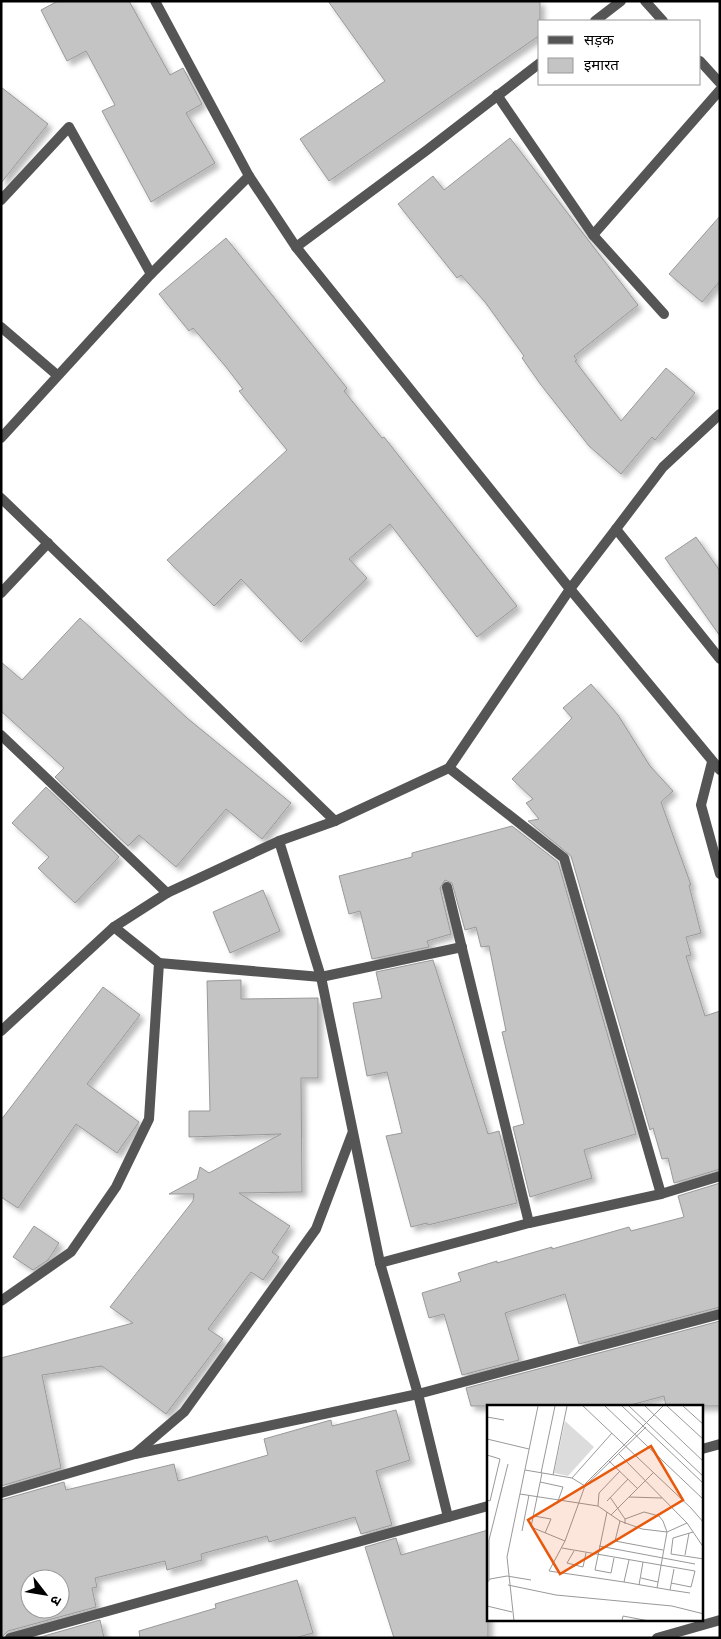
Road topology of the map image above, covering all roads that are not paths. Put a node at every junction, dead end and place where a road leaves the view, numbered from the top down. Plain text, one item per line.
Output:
1 (155, 1) edge
2 (621, 1) edge
3 (645, 1) edge
4 (596, 20) edge
5 (662, 20) edge
6 (701, 63) edge
7 (538, 64) edge
8 (720, 83) edge
9 (720, 90) edge
10 (497, 95) junction
11 (249, 176) junction
12 (1, 200) edge
13 (593, 234) junction
14 (296, 247) junction
15 (151, 274) junction
16 (664, 314) dead end
17 (1, 327) edge
18 (57, 375) junction
19 (720, 414) edge
20 (1, 438) edge
21 (1, 498) edge
22 (616, 529) junction
23 (48, 543) junction
24 (570, 589) junction
25 (1, 594) edge
26 (720, 659) edge
27 (1, 735) edge
28 (716, 762) edge
29 (449, 768) junction
30 (720, 770) edge
31 (334, 821) junction
32 (279, 841) junction
33 (720, 874) edge
34 (447, 887) dead end
35 (167, 893) junction
36 (114, 927) junction
37 (462, 947) junction
38 (159, 963) junction
39 (321, 977) junction
40 (1, 1031) edge
41 (353, 1133) junction
42 (720, 1176) edge
43 (661, 1194) junction
44 (529, 1223) junction
45 (380, 1263) junction
46 (1, 1301) edge
47 (720, 1314) edge
48 (418, 1394) junction
49 (720, 1444) edge
50 (704, 1448) edge
51 (135, 1454) junction
52 (1, 1493) edge
53 (487, 1506) edge
54 (448, 1517) junction
55 (720, 1620) edge
56 (10, 1638) edge
57 (657, 1638) edge

1 - 11 street
2 - 4 street
3 - 5 street
6 - 8 street
7 - 10 street
9 - 13 street
10 - 13 street
10 - 14 street
11 - 14 street
11 - 15 street
12 - 15 street
13 - 16 street
14 - 24 street
15 - 18 street
17 - 18 street
18 - 20 street
19 - 22 street
21 - 23 street
22 - 24 street
22 - 26 street
23 - 25 street
23 - 31 street
24 - 28 street
24 - 29 street
27 - 35 street
28 - 30 street
28 - 33 street
29 - 31 street
29 - 43 street
31 - 32 street
32 - 35 street
32 - 39 street
34 - 37 street
35 - 36 street
36 - 38 street
36 - 40 street
37 - 39 street
37 - 44 street
38 - 39 street
38 - 46 street
39 - 41 street
41 - 45 street
41 - 51 street
42 - 43 street
43 - 44 street
44 - 45 street
45 - 48 street
47 - 48 street
48 - 51 street
48 - 54 street
49 - 50 street
51 - 52 street
53 - 54 street
54 - 56 street
55 - 57 street

